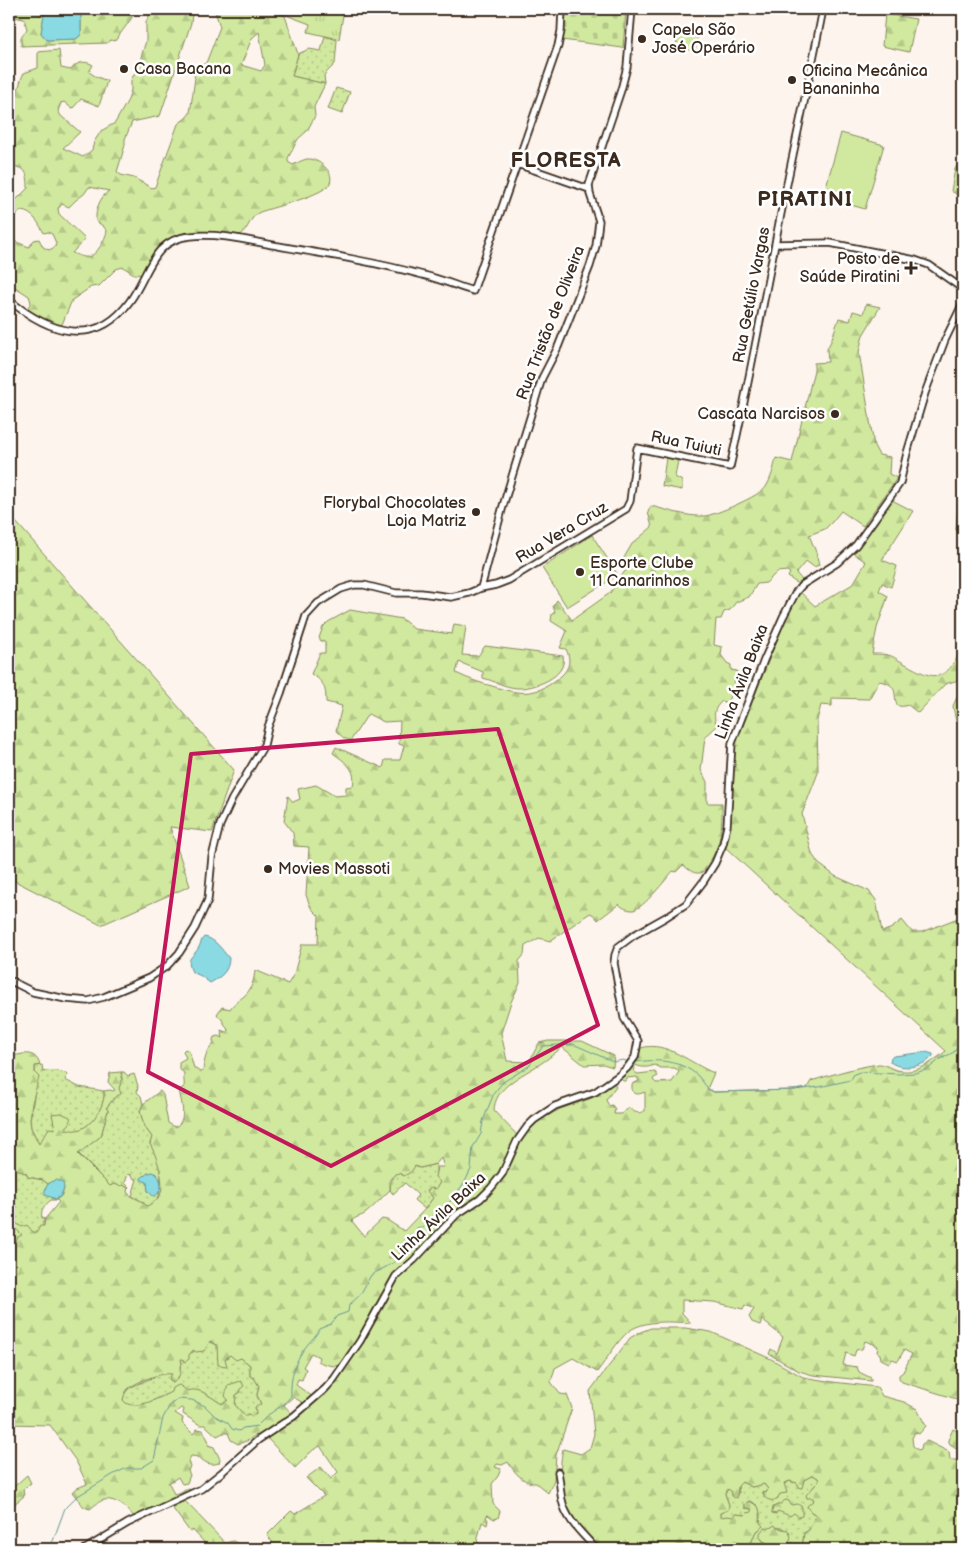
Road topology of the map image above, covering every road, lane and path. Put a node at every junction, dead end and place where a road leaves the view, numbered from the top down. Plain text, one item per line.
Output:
1 (562, 9) edge
2 (632, 9) edge
3 (822, 9) edge
4 (517, 164) junction
5 (589, 189) junction
6 (775, 244) junction
7 (963, 289) edge
8 (9, 300) edge
9 (963, 303) edge
10 (637, 448) joint
11 (730, 467) joint
12 (481, 588) junction
13 (9, 980) edge
14 (558, 1472) dead end
15 (85, 1549) edge
16 (596, 1549) edge

1 - 4 street
2 - 5 street
3 - 6 street, Rua Getúlio Vargas
4 - 5 street
4 - 8 street
5 - 12 street, Rua Tristão de Oliveira
6 - 7 street
6 - 11 street, Rua Getúlio Vargas
9 - 15 street, Linha Ávila Baixa
10 - 11 street, Rua Tuiuti
10 - 12 street, Rua Vera Cruz
12 - 13 street, Rua Vera Cruz
14 - 16 street

